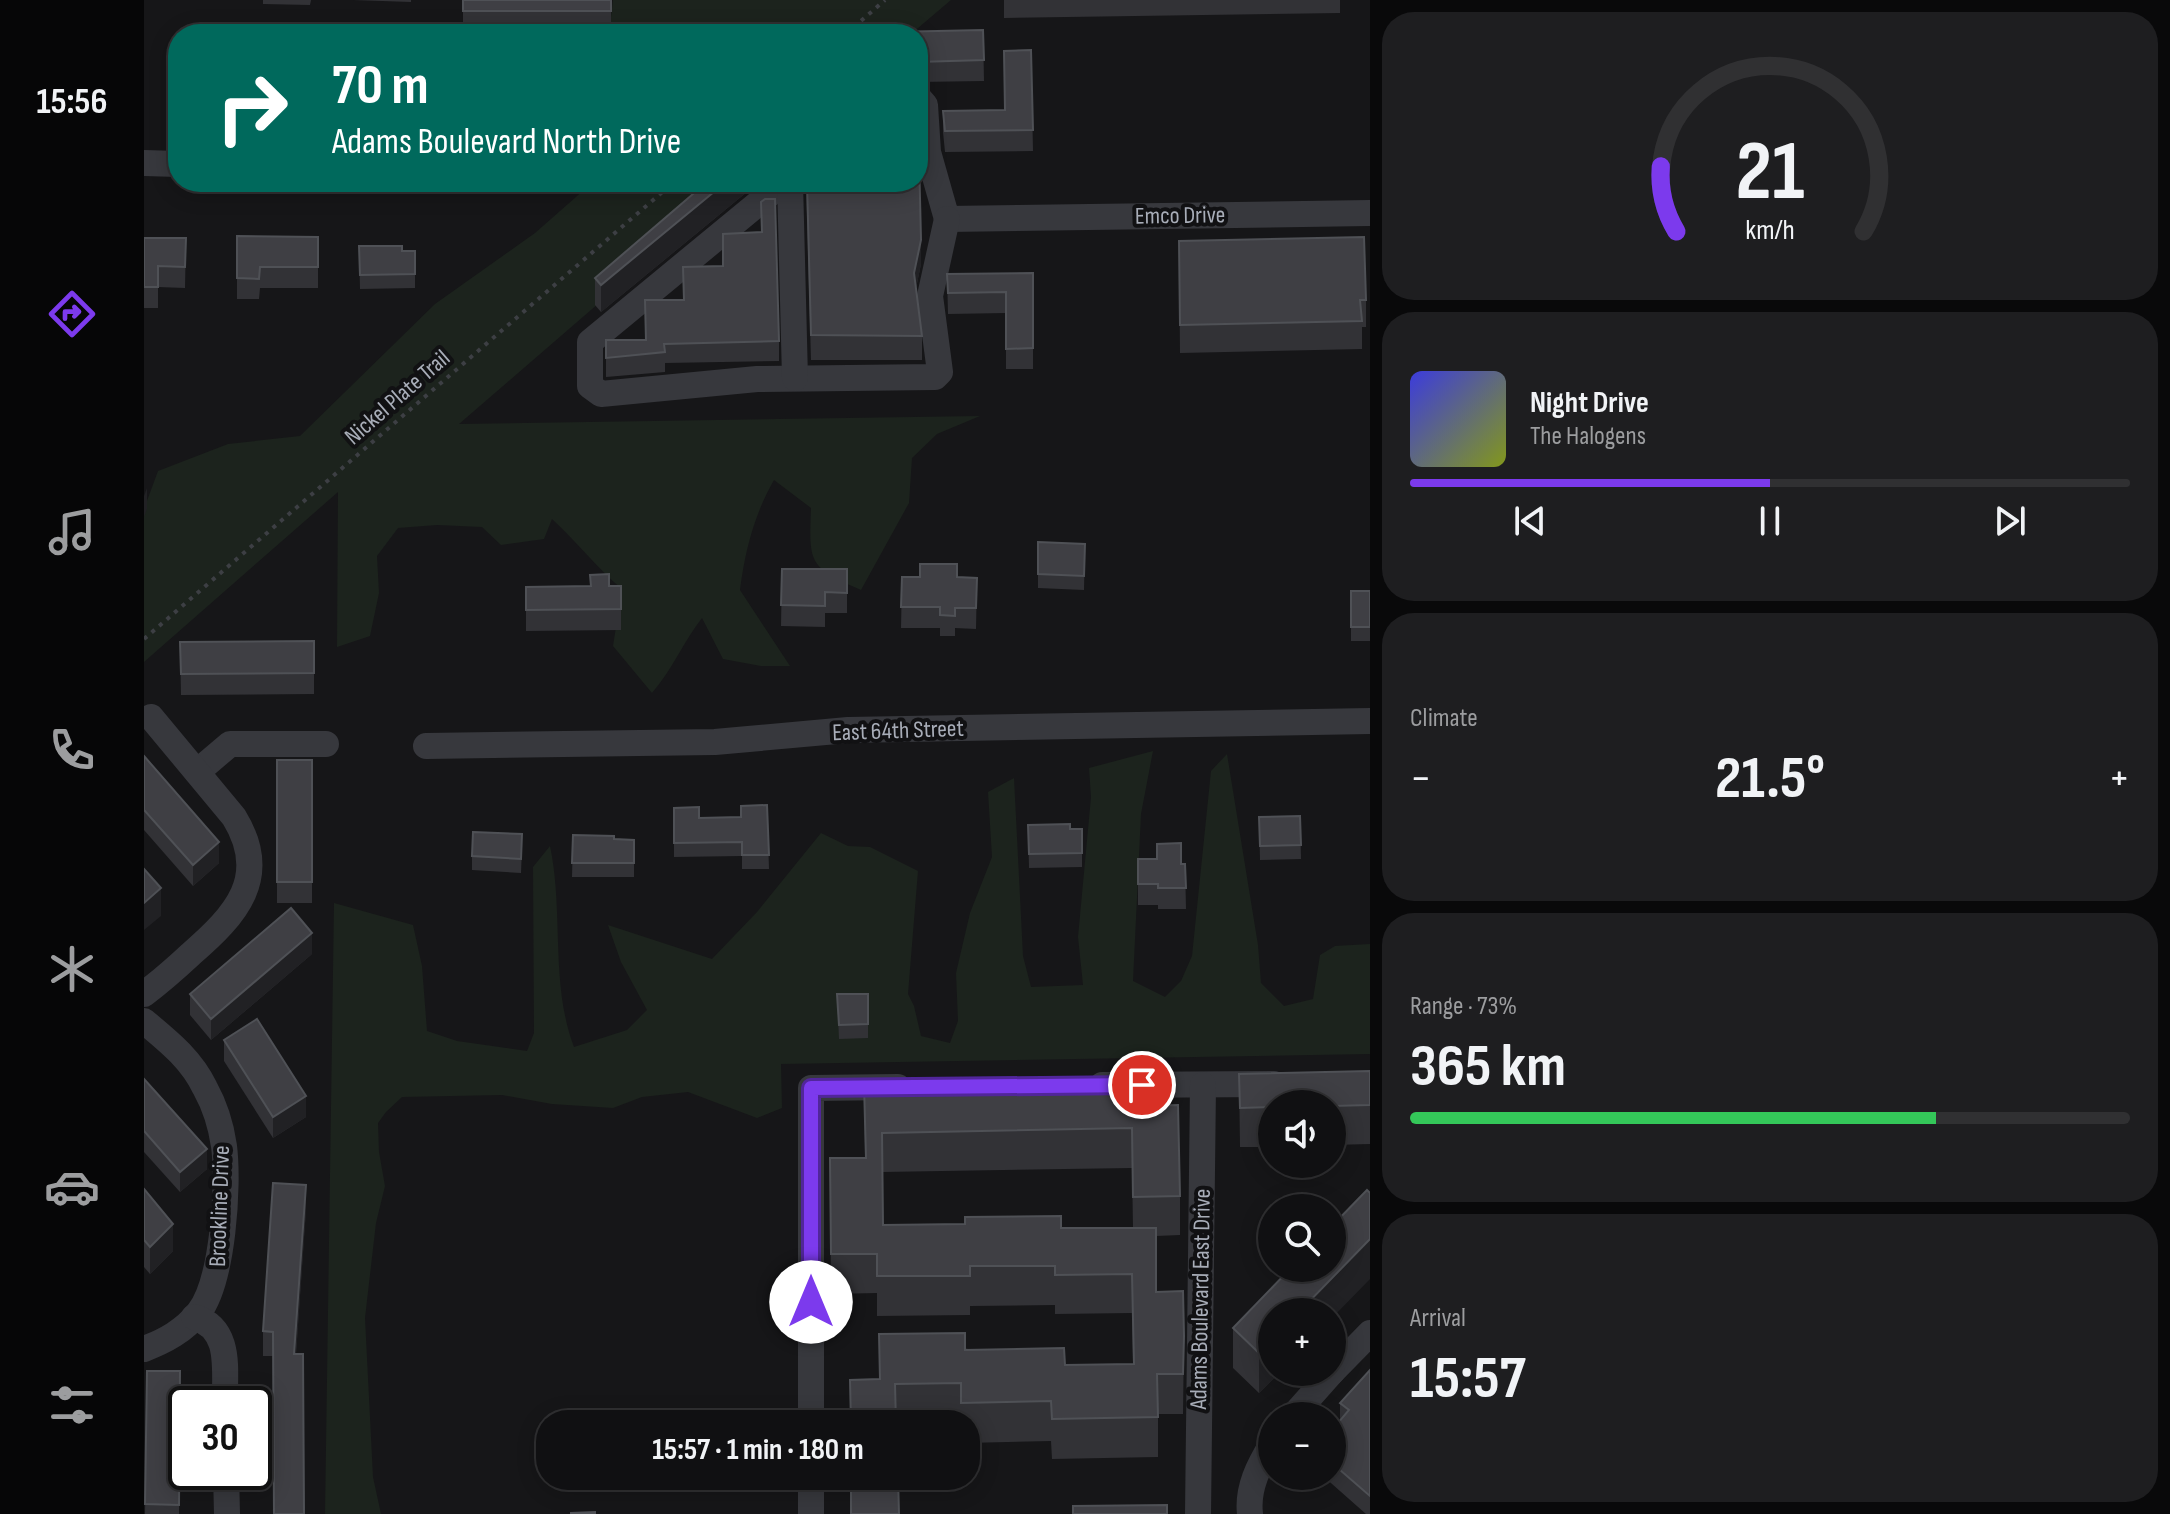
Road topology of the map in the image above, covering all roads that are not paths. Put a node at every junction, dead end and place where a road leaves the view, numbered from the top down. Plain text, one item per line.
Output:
1 (928, 152) edge
2 (144, 163) edge
3 (168, 164) edge
4 (775, 192) edge
5 (787, 192) edge
6 (1370, 213) edge
7 (947, 219) junction
8 (795, 378) junction
9 (151, 717) dead end
10 (1370, 721) edge
11 (326, 744) dead end
12 (426, 746) dead end
13 (197, 772) junction
14 (144, 994) edge
15 (144, 1021) edge
16 (1294, 1084) edge
17 (1203, 1085) junction
18 (1077, 1086) edge
19 (921, 1087) edge
20 (194, 1317) junction
21 (1370, 1333) edge
22 (144, 1349) edge
23 (1346, 1358) edge
24 (225, 1386) edge
25 (1320, 1386) edge
26 (1305, 1402) edge
27 (811, 1410) edge
28 (1258, 1466) edge
29 (226, 1490) edge
30 (811, 1490) edge
31 (227, 1514) edge
32 (811, 1514) edge
33 (1198, 1514) edge
34 (1250, 1514) edge

1 - 7 street
2 - 3 street
4 - 8 street
5 - 8 street
6 - 7 street, Emco Drive
7 - 8 street
9 - 13 street
10 - 12 street, East 64th Street
11 - 13 street
13 - 14 street
15 - 20 street, Brookline Drive
16 - 17 street
17 - 18 street
17 - 33 street, Adams Boulevard East Drive
19 - 27 street
20 - 22 street
20 - 24 street
21 - 23 street
25 - 26 street
28 - 34 street
29 - 31 street
30 - 32 street

